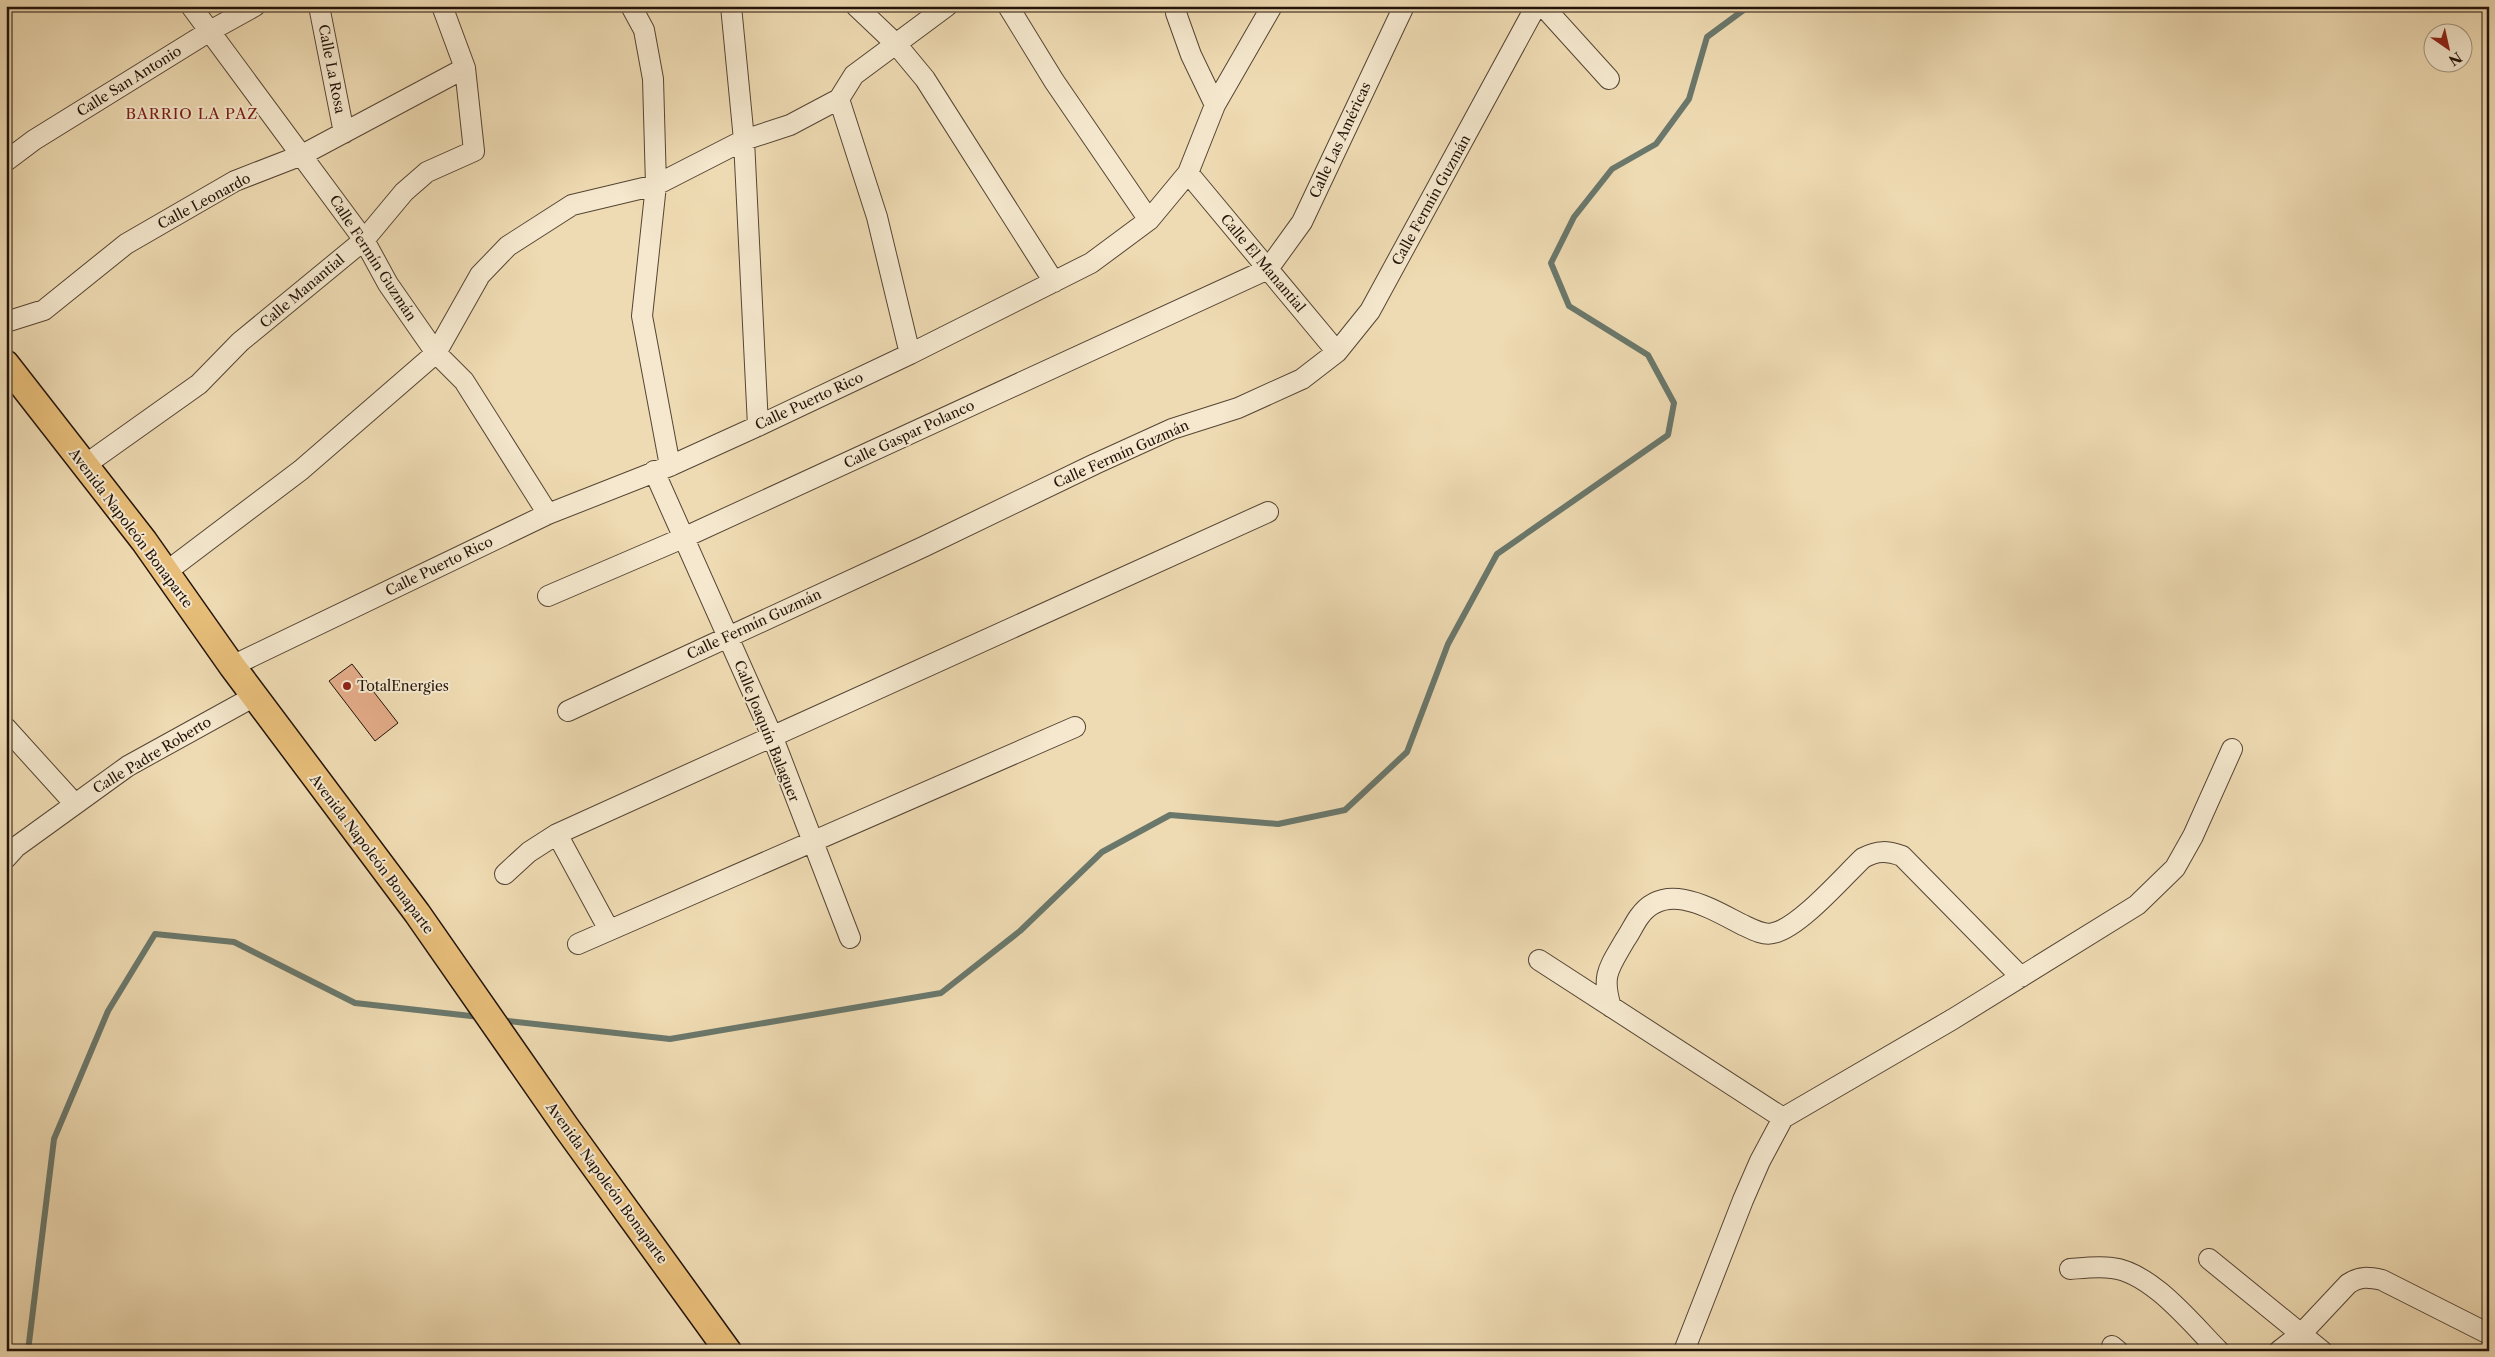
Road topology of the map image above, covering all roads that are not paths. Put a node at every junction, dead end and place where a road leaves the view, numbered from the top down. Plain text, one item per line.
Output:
1 (192, 6) edge
2 (255, 6) edge
3 (320, 6) edge
4 (442, 6) edge
5 (631, 6) edge
6 (732, 6) edge
7 (856, 6) edge
8 (947, 6) edge
9 (1008, 6) edge
10 (1176, 6) edge
11 (1272, 6) edge
12 (1404, 6) edge
13 (1536, 6) edge
14 (1543, 6) edge
15 (210, 31) junction
16 (896, 44) junction
17 (465, 68) junction
18 (1609, 79) dead end
19 (839, 99) junction
20 (1215, 105) junction
21 (344, 133) junction
22 (744, 140) junction
23 (302, 155) junction
24 (6, 161) edge
25 (1188, 173) junction
26 (656, 185) junction
27 (1149, 220) junction
28 (364, 240) junction
29 (1268, 269) junction
30 (1054, 282) junction
31 (6, 322) edge
32 (1337, 352) junction
33 (436, 353) junction
34 (910, 354) junction
35 (6, 364) edge
36 (758, 426) junction
37 (85, 465) junction
38 (662, 469) junction
39 (1268, 512) dead end
40 (548, 514) junction
41 (683, 538) junction
42 (166, 572) junction
43 (548, 596) dead end
44 (727, 636) junction
45 (232, 666) junction
46 (254, 696) junction
47 (568, 711) dead end
48 (1075, 727) dead end
49 (6, 728) edge
50 (773, 738) junction
51 (2232, 749) dead end
52 (74, 803) junction
53 (557, 834) junction
54 (811, 841) junction
55 (6, 858) edge
56 (505, 874) dead end
57 (609, 930) junction
58 (850, 938) dead end
59 (578, 944) dead end
60 (1539, 960) dead end
61 (2021, 977) junction
62 (1611, 1007) junction
63 (1783, 1118) junction
64 (2209, 1259) dead end
65 (2070, 1269) dead end
66 (2302, 1333) junction
67 (2489, 1334) edge
68 (728, 1351) edge
69 (1684, 1351) edge
70 (2220, 1351) edge
71 (2279, 1351) edge
72 (2322, 1351) edge

1 - 15 street, Calle Fermín Guzmán
2 - 15 street, Calle San Antonio
3 - 21 street, Calle La Rosa
4 - 17 street
5 - 26 street, Calle Joaquín Balaguer
6 - 22 street
7 - 16 street
8 - 16 street
9 - 27 street
10 - 20 street
11 - 20 street, Calle Puerto Rico
12 - 29 street, Calle Las Américas
13 - 32 street, Calle Fermín Guzmán
14 - 18 street
15 - 23 street, Calle Fermín Guzmán
15 - 24 street, Calle San Antonio
16 - 19 street
16 - 30 street
17 - 21 street, Calle Leonardo
17 - 28 street, Calle Manantial
19 - 22 street
19 - 34 street
20 - 25 street, Calle Puerto Rico
21 - 23 street, Calle Leonardo
22 - 26 street
22 - 36 street
23 - 28 street, Calle Fermín Guzmán
23 - 31 street, Calle Leonardo
25 - 27 street, Calle Puerto Rico
25 - 29 street, Calle El Manantial
26 - 33 street
26 - 38 street, Calle Joaquín Balaguer
27 - 30 street, Calle Puerto Rico
28 - 33 street, Calle Fermín Guzmán
28 - 37 street, Calle Manantial
29 - 32 street, Calle El Manantial
29 - 41 street, Calle Gaspar Polanco
30 - 34 street, Calle Puerto Rico
32 - 44 street, Calle Fermín Guzmán
33 - 40 street, Calle Fermín Guzmán
33 - 42 street
34 - 36 street, Calle Puerto Rico
35 - 37 main road, Avenida Napoleón Bonaparte
36 - 38 street, Calle Puerto Rico
37 - 42 main road, Avenida Napoleón Bonaparte
38 - 40 street, Calle Puerto Rico
38 - 41 street, Calle Joaquín Balaguer
39 - 50 street
40 - 45 street, Calle Puerto Rico
41 - 43 street, Calle Gaspar Polanco
41 - 44 street, Calle Joaquín Balaguer
42 - 45 main road, Avenida Napoleón Bonaparte
44 - 47 street, Calle Fermín Guzmán
44 - 50 street, Calle Joaquín Balaguer
45 - 46 main road, Avenida Napoleón Bonaparte
46 - 52 street, Calle Padre Roberto
46 - 68 main road, Avenida Napoleón Bonaparte
48 - 54 street
49 - 52 street
50 - 53 street
50 - 54 street, Calle Joaquín Balaguer
51 - 61 street
52 - 55 street, Calle Padre Roberto
53 - 56 street
53 - 57 street
54 - 57 street
54 - 58 street, Calle Joaquín Balaguer
57 - 59 street
60 - 62 street
61 - 62 street
61 - 63 street
62 - 63 street
63 - 69 street
64 - 66 street
65 - 70 street
66 - 67 street
66 - 71 street
66 - 72 street

